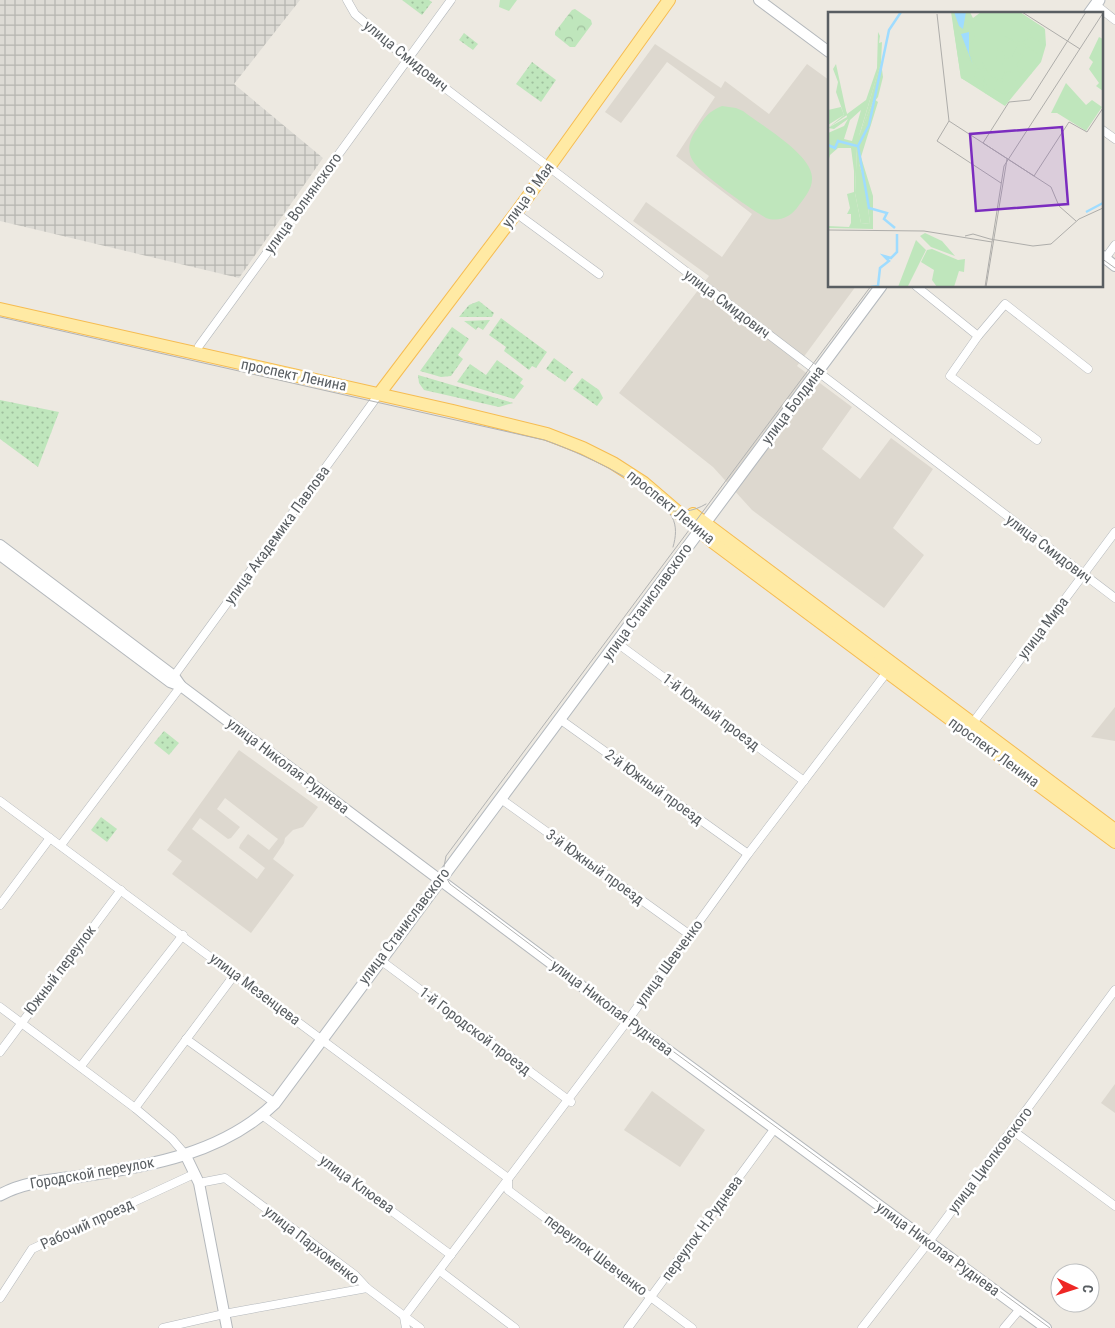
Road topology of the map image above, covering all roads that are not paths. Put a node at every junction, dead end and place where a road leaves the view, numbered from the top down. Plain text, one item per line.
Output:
1 (347, 0) edge
2 (451, 0) edge
3 (669, 0) edge
4 (759, 0) edge
5 (1095, 6) edge
6 (1115, 20) edge
7 (828, 51) edge
8 (407, 60) junction
9 (1102, 130) edge
10 (1115, 139) edge
11 (548, 168) junction
12 (516, 213) junction
13 (1115, 245) edge
14 (1103, 258) edge
15 (1115, 266) edge
16 (599, 274) dead end
17 (880, 288) edge
18 (918, 288) edge
19 (0, 301) edge
20 (0, 309) edge
21 (978, 336) junction
22 (199, 346) junction
23 (1088, 369) dead end
24 (818, 373) junction
25 (382, 391) junction
26 (1037, 440) dead end
27 (702, 526) junction
28 (1115, 532) edge
29 (0, 545) edge
30 (0, 555) edge
31 (1083, 575) junction
32 (1115, 598) edge
33 (618, 643) junction
34 (887, 672) junction
35 (174, 676) junction
36 (181, 686) junction
37 (560, 720) junction
38 (969, 728) junction
39 (804, 781) junction
40 (501, 799) junction
41 (0, 801) edge
42 (1115, 830) edge
43 (50, 838) junction
44 (1115, 842) edge
45 (61, 845) junction
46 (748, 854) junction
47 (440, 879) junction
48 (121, 890) junction
49 (0, 905) edge
50 (183, 935) junction
51 (690, 935) junction
52 (379, 959) junction
53 (235, 974) junction
54 (1115, 990) edge
55 (0, 1007) edge
56 (628, 1020) junction
57 (21, 1022) junction
58 (186, 1039) junction
59 (322, 1039) junction
60 (0, 1052) edge
61 (80, 1066) junction
62 (570, 1101) junction
63 (275, 1103) junction
64 (135, 1108) junction
65 (262, 1115) junction
66 (775, 1128) junction
67 (1012, 1130) junction
68 (185, 1154) junction
69 (196, 1178) junction
70 (508, 1178) junction
71 (0, 1194) edge
72 (1115, 1206) edge
73 (929, 1242) junction
74 (451, 1255) junction
75 (440, 1272) junction
76 (367, 1288) junction
77 (651, 1296) junction
78 (0, 1298) edge
79 (1020, 1308) junction
80 (224, 1314) junction
81 (404, 1317) junction
82 (162, 1328) edge
83 (227, 1328) edge
84 (406, 1328) edge
85 (420, 1328) edge
86 (515, 1328) edge
87 (628, 1328) edge
88 (692, 1328) edge
89 (862, 1328) edge
90 (1004, 1328) edge
91 (1046, 1328) edge

1 - 8 street, улица Смидович
2 - 8 street, улица Волнянского
3 - 11 main road, улица 9 Мая
4 - 7 street
5 - 6 street
8 - 11 street, улица Смидович
8 - 22 street, улица Волнянского
9 - 10 street
11 - 12 main road, улица 9 Мая
11 - 24 street, улица Смидович
12 - 16 street
12 - 25 main road, улица 9 Мая
13 - 14 street
14 - 15 street
17 - 24 main road, улица Болдина
18 - 21 street
19 - 22 main road, проспект Ленина
20 - 25 main road, проспект Ленина
21 - 23 street
21 - 26 street
22 - 25 main road, проспект Ленина
24 - 27 main road, улица Болдина
24 - 31 street, улица Смидович
25 - 27 main road, проспект Ленина
25 - 27 main road, проспект Ленина
25 - 35 street, улица Академика Павлова
27 - 33 main road, улица Станиславского
27 - 34 main road, проспект Ленина
27 - 38 main road, проспект Ленина
28 - 31 street, улица Мира
29 - 35 street, улица Николая Руднева
30 - 36 street, улица Николая Руднева
31 - 32 street, улица Смидович
31 - 38 street, улица Мира
33 - 37 main road, улица Станиславского
33 - 39 street, 1-й Южный проезд
34 - 38 main road, проспект Ленина
34 - 39 street, улица Шевченко
35 - 36 street, улица Николая Руднева
36 - 45 street
36 - 47 street, улица Николая Руднева
37 - 40 main road, улица Станиславского
37 - 46 street, 2-й Южный проезд
38 - 42 main road, проспект Ленина
38 - 44 main road, проспект Ленина
39 - 46 street, улица Шевченко
40 - 47 main road, улица Станиславского
40 - 51 street, 3-й Южный проезд
41 - 43 street, улица Мезенцева
43 - 45 street, улица Мезенцева
43 - 49 street
45 - 48 street, улица Мезенцева
46 - 51 street, улица Шевченко
47 - 52 main road, улица Станиславского
47 - 56 street, улица Николая Руднева
48 - 50 street, улица Мезенцева
48 - 57 street, Южный переулок
50 - 53 street, улица Мезенцева
50 - 61 street
51 - 56 street, улица Шевченко
52 - 59 main road, улица Станиславского
52 - 62 street, 1-й Городской проезд
53 - 58 street
53 - 59 street, улица Мезенцева
54 - 67 street, улица Циолковского
55 - 57 street
56 - 62 street, улица Шевченко
56 - 66 street, улица Николая Руднева
57 - 60 street, Южный переулок
57 - 61 street
58 - 63 street
58 - 64 street
59 - 63 main road, улица Станиславского
59 - 70 street, улица Мезенцева
61 - 64 street
62 - 70 street, улица Шевченко
63 - 65 main road, улица Станиславского
64 - 68 street
65 - 68 main road, улица Станиславского
65 - 74 street, улица Клюева
66 - 73 street, улица Николая Руднева
66 - 77 street, переулок Н.Руднева
67 - 72 street
67 - 73 street, улица Циолковского
68 - 69 street
68 - 71 main road, Городской переулок
69 - 76 street, улица Пархоменко
69 - 78 street, Рабочий проезд
69 - 80 street
70 - 74 street, улица Шевченко
70 - 77 street, переулок Шевченко
73 - 79 street, улица Николая Руднева
73 - 89 street, улица Циолковского
74 - 75 street, улица Шевченко
75 - 81 street, улица Шевченко
75 - 86 street
76 - 80 street
76 - 81 street, улица Пархоменко
77 - 87 street, переулок Н.Руднева
77 - 88 street, переулок Шевченко
79 - 90 street
79 - 91 street, улица Николая Руднева
80 - 82 street
80 - 83 street
81 - 84 street
81 - 85 street, улица Пархоменко

